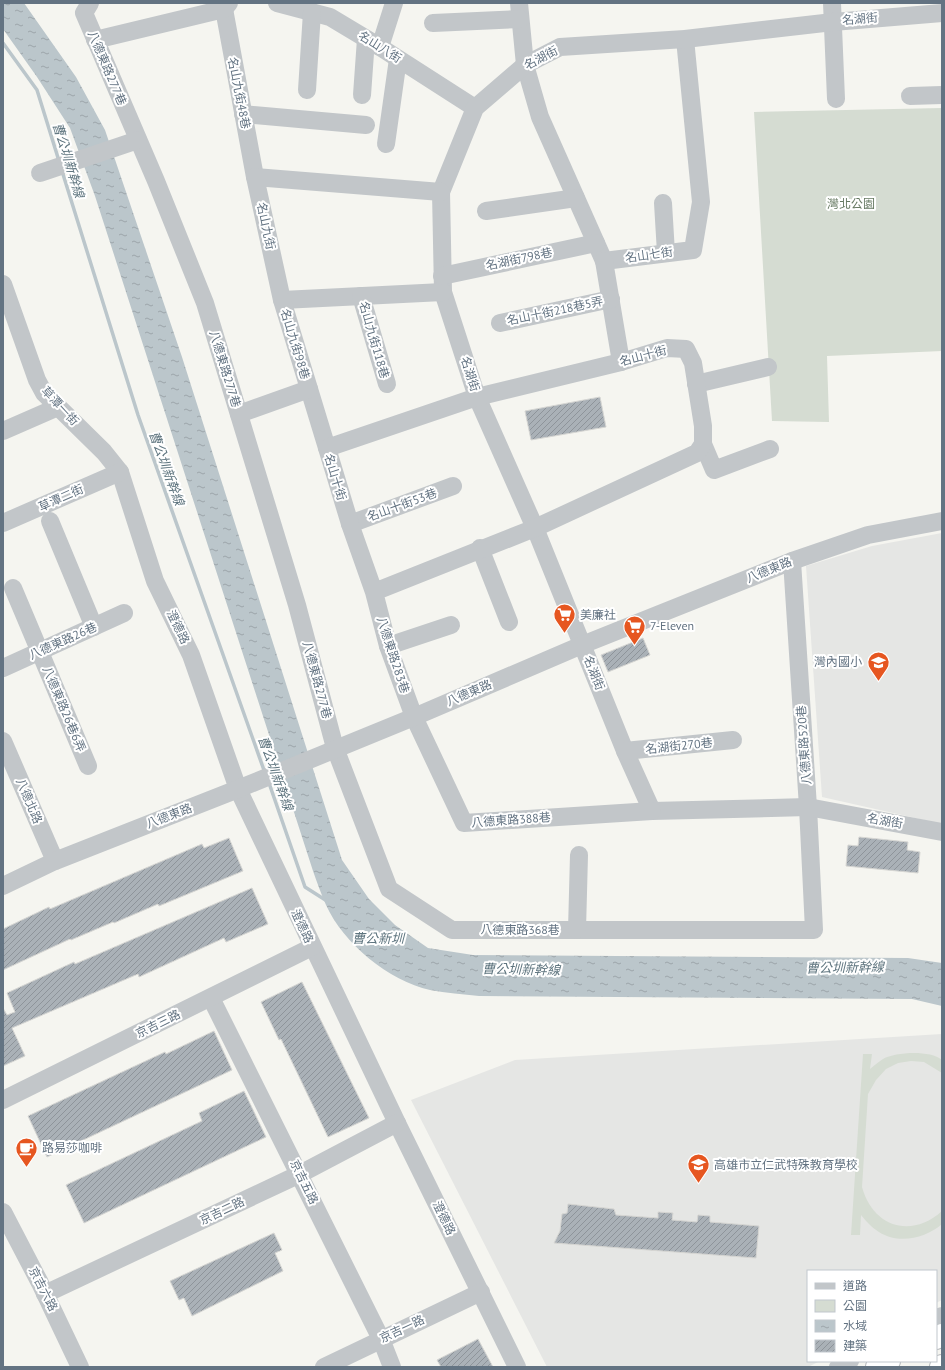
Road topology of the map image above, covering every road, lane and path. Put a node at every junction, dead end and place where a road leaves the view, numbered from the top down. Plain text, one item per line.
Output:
1 (90, 3) edge
2 (277, 3) edge
3 (394, 3) edge
4 (832, 3) edge
5 (226, 6) edge
6 (519, 11) edge
7 (312, 12) junction
8 (942, 13) edge
9 (833, 22) junction
10 (433, 23) dead end
11 (685, 38) junction
12 (95, 40) junction
13 (373, 43) junction
14 (398, 59) junction
15 (525, 65) junction
16 (306, 90) dead end
17 (362, 95) dead end
18 (942, 95) edge
19 (910, 96) dead end
20 (836, 99) dead end
21 (475, 108) junction
22 (244, 114) junction
23 (366, 125) dead end
24 (138, 140) junction
25 (386, 144) dead end
26 (40, 173) dead end
27 (255, 177) junction
28 (441, 192) junction
29 (576, 198) junction
30 (663, 203) dead end
31 (486, 211) dead end
32 (596, 242) junction
33 (666, 253) junction
34 (604, 262) junction
35 (3, 284) edge
36 (442, 284) junction
37 (361, 296) junction
38 (611, 299) junction
39 (282, 300) junction
40 (500, 323) dead end
41 (621, 362) junction
42 (768, 367) dead end
43 (387, 384) dead end
44 (696, 384) junction
45 (309, 389) junction
46 (477, 397) junction
47 (58, 407) junction
48 (239, 414) junction
49 (3, 432) edge
50 (703, 444) junction
51 (327, 448) junction
52 (770, 449) dead end
53 (120, 472) junction
54 (453, 486) dead end
55 (942, 520) edge
56 (50, 521) dead end
57 (3, 523) edge
58 (350, 524) junction
59 (535, 528) junction
60 (480, 548) junction
61 (792, 561) junction
62 (13, 588) dead end
63 (374, 592) junction
64 (124, 613) dead end
65 (509, 622) dead end
66 (451, 625) dead end
67 (94, 626) junction
68 (582, 645) junction
69 (388, 646) junction
70 (40, 651) junction
71 (3, 668) edge
72 (414, 716) junction
73 (734, 740) dead end
74 (3, 741) edge
75 (335, 748) junction
76 (625, 751) junction
77 (88, 766) dead end
78 (238, 789) junction
79 (808, 807) junction
80 (652, 811) junction
81 (942, 832) edge
82 (579, 855) dead end
83 (54, 861) junction
84 (3, 886) edge
85 (577, 930) junction
86 (814, 930) joint
87 (312, 946) junction
88 (211, 998) junction
89 (3, 1100) edge
90 (397, 1123) junction
91 (300, 1174) junction
92 (3, 1212) edge
93 (481, 1292) junction
94 (46, 1294) junction
95 (381, 1339) junction
96 (848, 1362) edge
97 (887, 1362) edge
98 (80, 1367) edge
99 (324, 1367) edge
100 (392, 1367) edge
101 (517, 1367) edge
102 (838, 1367) edge
103 (877, 1367) edge

1 - 12 street, 八德東路277巷
2 - 7 street, 名山八街
3 - 13 street
4 - 9 street
5 - 12 street
5 - 22 street, 名山九街48巷
6 - 10 street
6 - 15 street
7 - 13 street, 名山八街
7 - 16 street
8 - 9 street, 名湖街
9 - 11 street, 名湖街
9 - 20 street
11 - 15 street, 名湖街
11 - 33 street, 名山七街
12 - 24 street, 八德東路277巷
13 - 14 street, 名山八街
13 - 17 street
14 - 21 street, 名山八街
14 - 25 street
15 - 21 street, 名湖街
15 - 29 street
18 - 19 street
21 - 28 street, 名湖街
22 - 23 street
22 - 27 street, 名山九街48巷
24 - 26 street
24 - 48 street, 八德東路277巷
27 - 28 street
27 - 39 street, 名山九街
28 - 36 street, 名湖街
29 - 31 street
29 - 32 street
30 - 33 street
32 - 34 street
32 - 36 street, 名湖街798巷
33 - 34 street, 名山七街
34 - 38 street
35 - 47 street, 草潭一街
36 - 37 street
36 - 46 street, 名湖街
37 - 39 street
37 - 43 street, 名山九街118巷
38 - 40 street, 名山十街218巷5弄
38 - 41 street
39 - 45 street, 名山九街98巷
41 - 44 street, 名山十街
41 - 46 street, 名山十街
42 - 44 street
44 - 50 street, 名山十街
45 - 48 street
45 - 51 street, 名山九街98巷
46 - 51 street, 名山十街
46 - 59 street, 名湖街
47 - 49 street
47 - 53 street, 草潭一街
48 - 75 street, 八德東路277巷
50 - 52 street
50 - 59 street
51 - 58 street, 名山十街
53 - 57 street, 草潭二街
53 - 78 street, 澄德路
54 - 58 street, 名山十街53巷
55 - 61 street, 八德東路
56 - 67 street
58 - 63 street, 名山十街
59 - 60 street
59 - 68 street, 名湖街
60 - 63 street
60 - 65 street
61 - 68 street, 八德東路
61 - 79 street, 八德東路520巷
62 - 70 street, 八德東路26巷6弄
63 - 69 street, 八德東路283巷
64 - 67 street, 八德東路26巷
66 - 69 street
67 - 70 street, 八德東路26巷
68 - 72 street, 八德東路
68 - 76 street, 名湖街
69 - 72 street, 八德東路283巷
70 - 71 street, 八德東路26巷
70 - 77 street, 八德東路26巷6弄
72 - 75 street, 八德東路
72 - 80 street, 八德東路388巷
73 - 76 street, 名湖街270巷
74 - 83 street, 八德北路
75 - 78 street, 八德東路
75 - 85 street, 八德東路368巷
76 - 80 street, 名湖街
78 - 83 street, 八德東路
78 - 87 street, 澄德路
79 - 80 street, 名湖街
79 - 81 street, 名湖街
79 - 86 street, 八德東路520巷
82 - 85 street
83 - 84 street, 八德東路
85 - 86 street, 八德東路368巷
87 - 88 street, 京吉三路
87 - 90 street, 澄德路
88 - 89 street, 京吉三路
88 - 91 street, 京吉五路
90 - 91 street, 京吉二路
90 - 93 street, 澄德路
91 - 94 street, 京吉二路
91 - 95 street, 京吉五路
92 - 94 street, 京吉六路
93 - 95 street, 京吉一路
93 - 101 street, 澄德路
94 - 98 street, 京吉六路
95 - 99 street, 京吉一路
95 - 100 street, 京吉五路
96 - 102 street
97 - 103 highway

